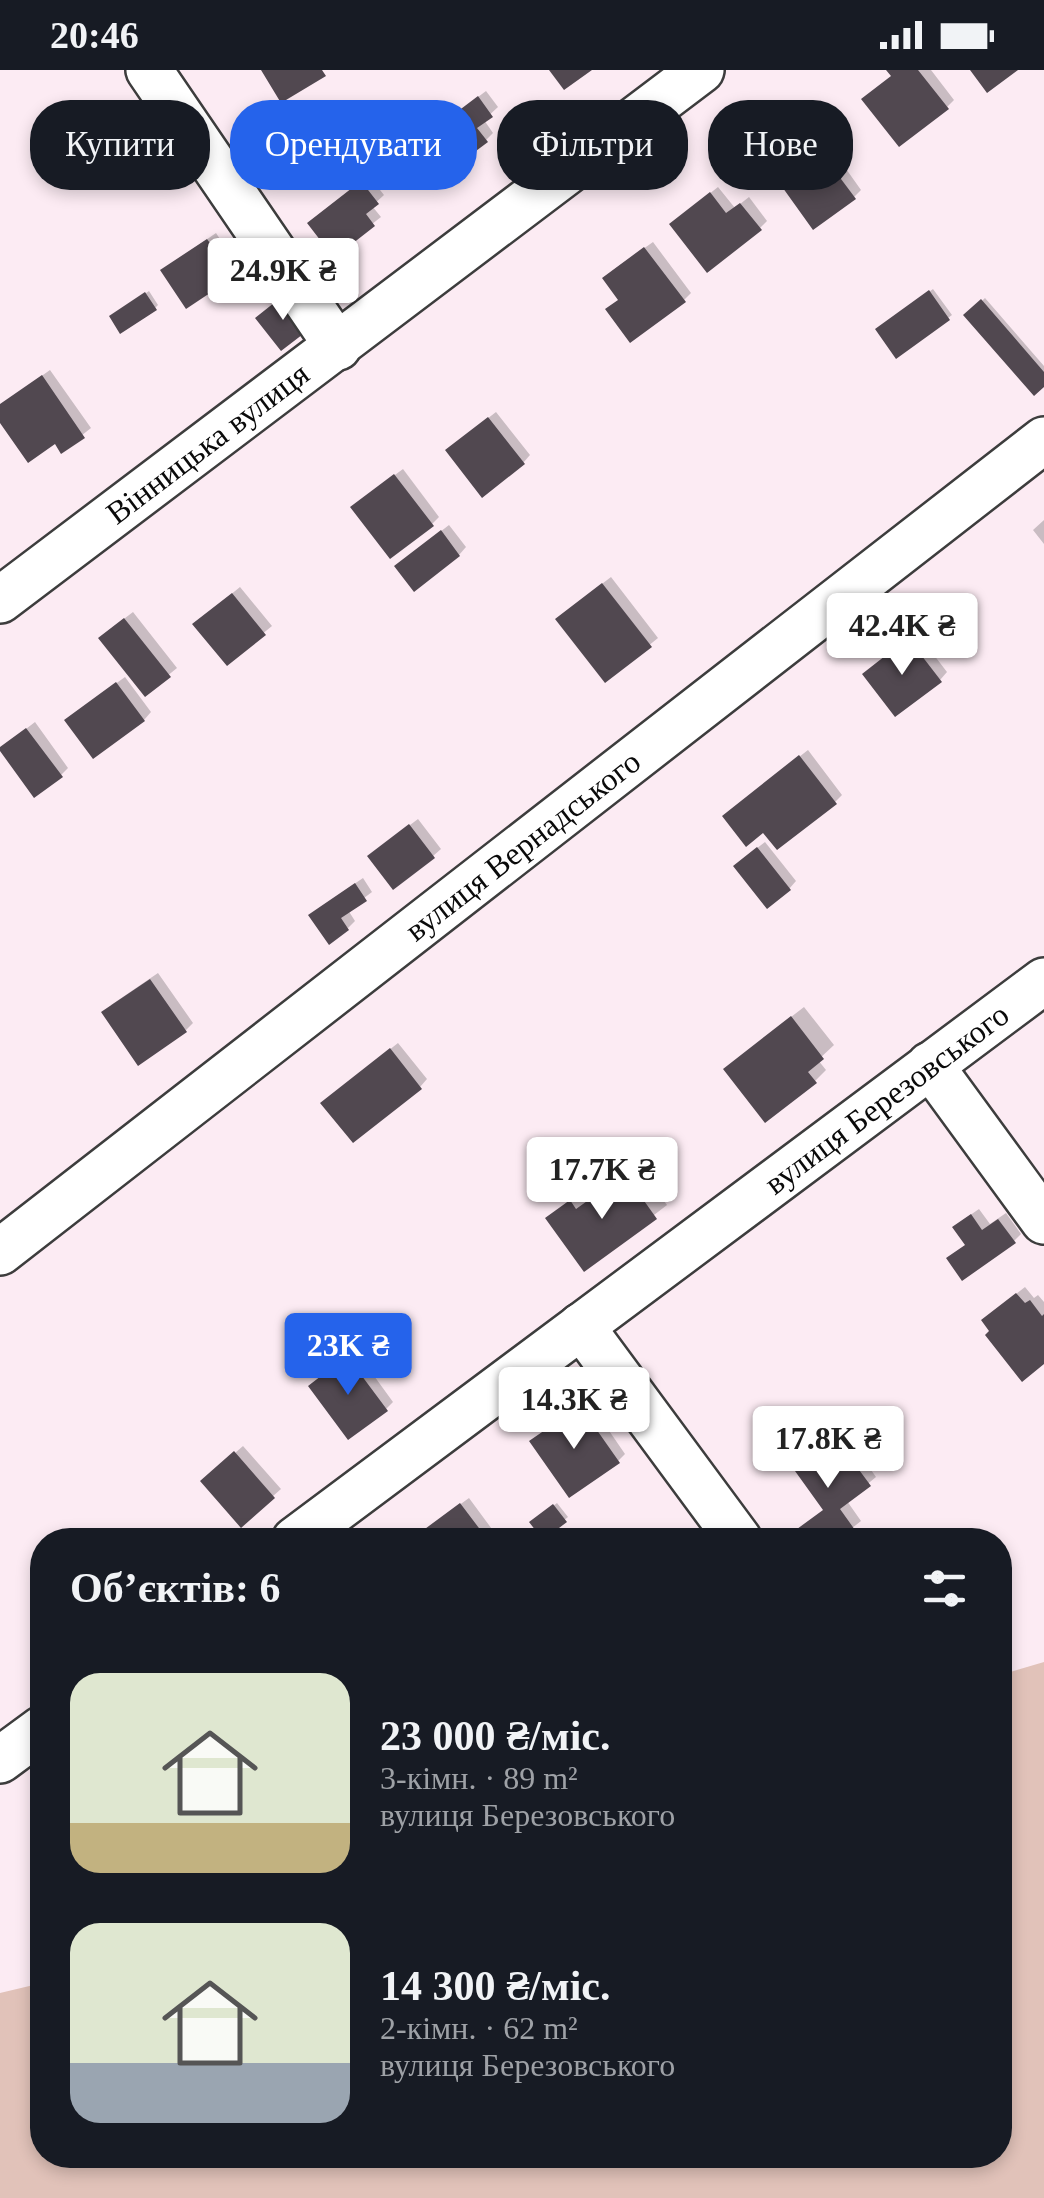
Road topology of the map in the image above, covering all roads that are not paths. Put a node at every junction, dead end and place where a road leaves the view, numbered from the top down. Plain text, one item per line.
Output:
1 (148, 70) edge
2 (701, 70) edge
3 (338, 347) junction
4 (1044, 440) edge
5 (0, 600) edge
6 (1044, 981) edge
7 (930, 1065) junction
8 (1044, 1221) edge
9 (0, 1252) edge
10 (581, 1326) junction
11 (311, 1528) edge
12 (729, 1528) edge
13 (30, 1738) edge
14 (0, 1760) edge

1 - 3 street
2 - 3 street, Вінницька вулиця
3 - 5 street, Вінницька вулиця
4 - 9 street, вулиця Вернадського
6 - 7 street, вулиця Березовського
7 - 8 street
7 - 10 street, вулиця Березовського
10 - 11 street, вулиця Березовського
10 - 12 street
13 - 14 street

